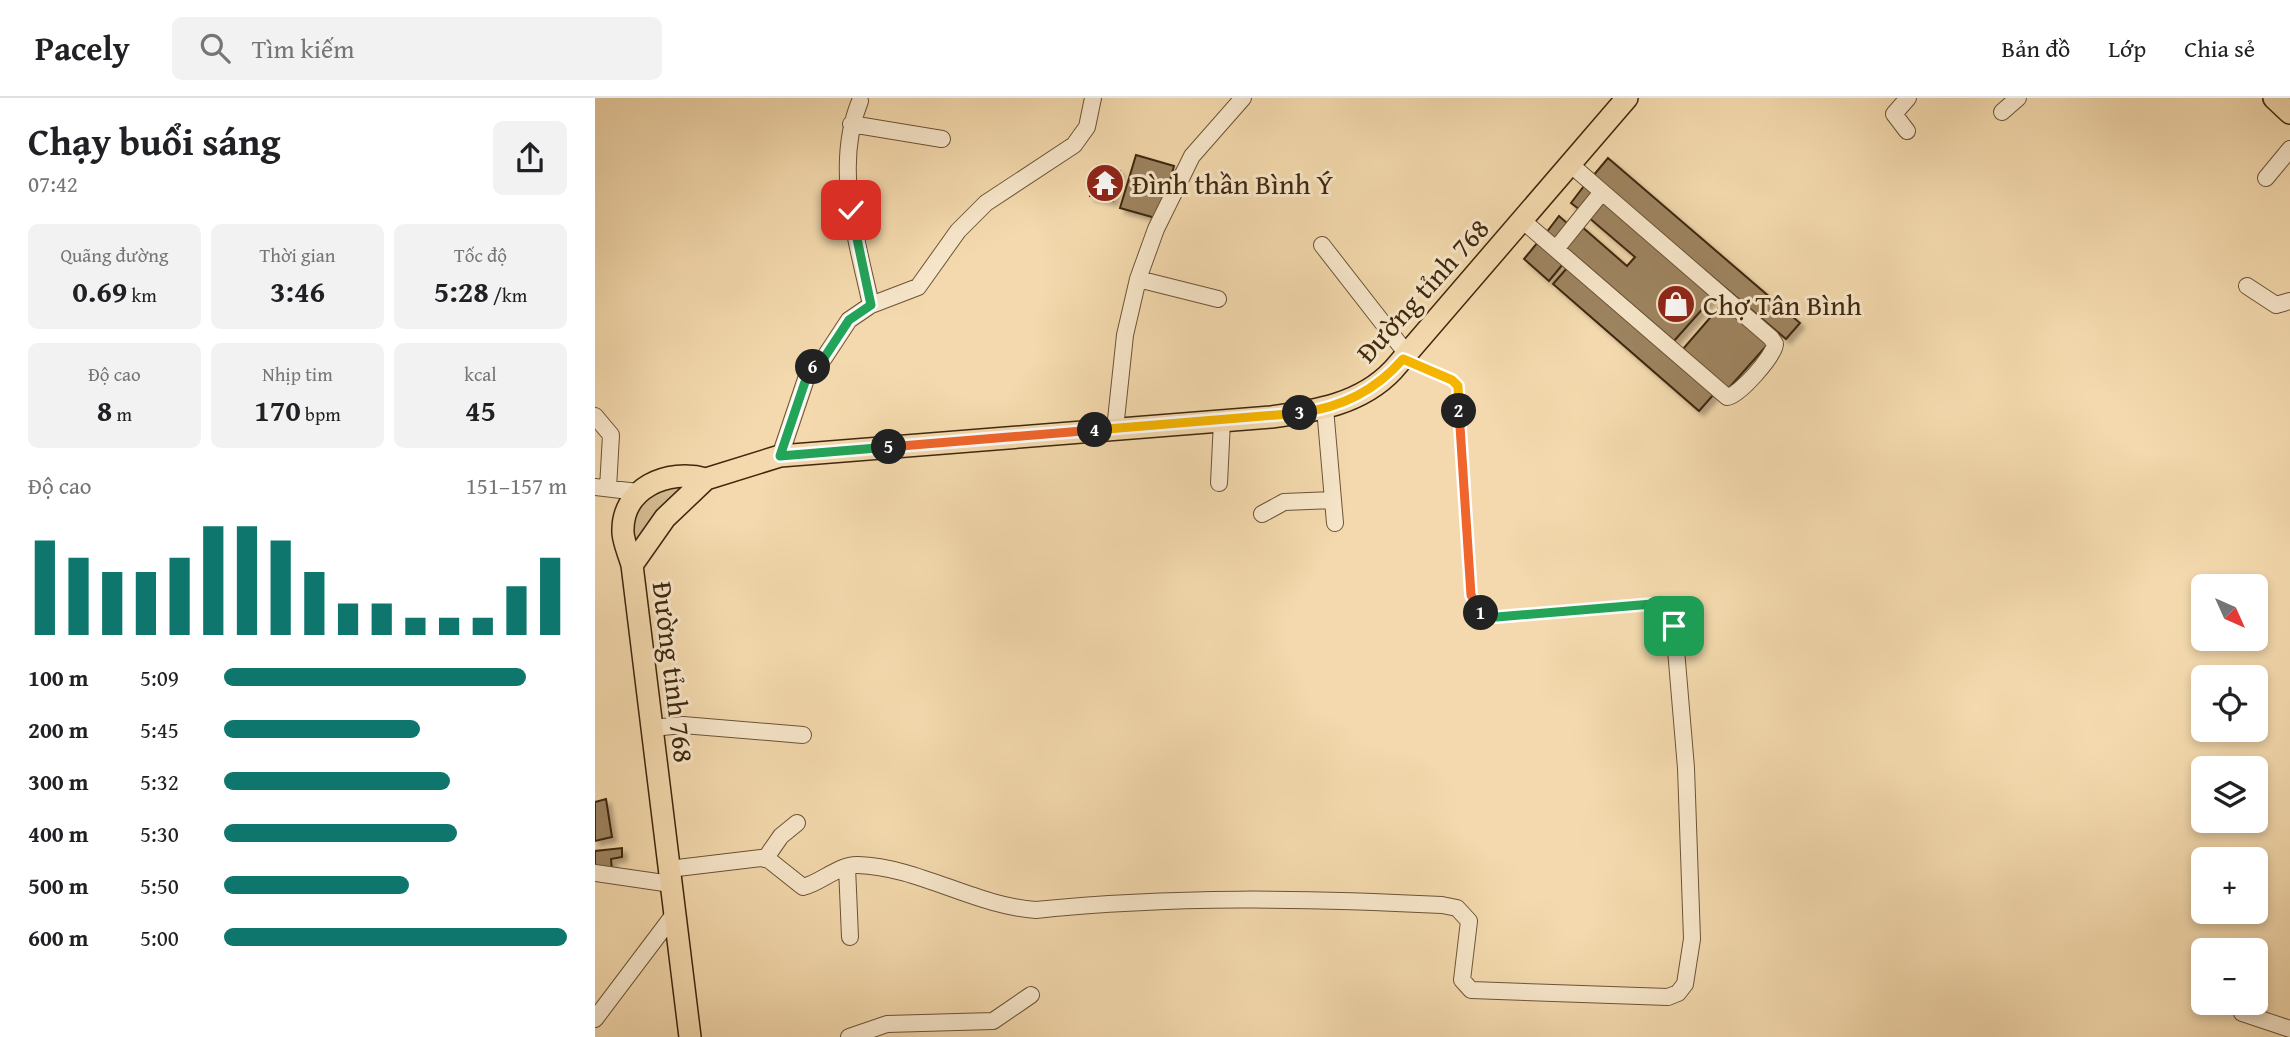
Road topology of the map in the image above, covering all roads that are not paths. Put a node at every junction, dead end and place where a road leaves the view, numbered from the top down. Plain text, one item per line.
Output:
1 (1093, 98) edge
2 (1243, 98) edge
3 (1627, 98) edge
4 (1908, 98) edge
5 (2018, 98) edge
6 (2274, 98) edge
7 (860, 101) dead end
8 (2002, 112) dead end
9 (2290, 113) edge
10 (851, 124) junction
11 (1907, 131) dead end
12 (942, 139) dead end
13 (2290, 149) edge
14 (1570, 164) junction
15 (2266, 178) dead end
16 (1602, 192) junction
17 (1522, 220) junction
18 (1322, 245) dead end
19 (1556, 249) junction
20 (1138, 279) junction
21 (2247, 286) dead end
22 (1218, 299) dead end
23 (2290, 301) edge
24 (871, 305) junction
25 (1405, 357) junction
26 (1325, 408) junction
27 (595, 416) edge
28 (1221, 421) junction
29 (1115, 429) junction
30 (780, 456) junction
31 (706, 479) junction
32 (1219, 483) dead end
33 (602, 488) edge
34 (638, 492) junction
35 (1332, 500) junction
36 (1262, 514) dead end
37 (1335, 523) dead end
38 (632, 565) junction
39 (1664, 608) road end
40 (652, 728) junction
41 (803, 735) dead end
42 (797, 823) dead end
43 (765, 859) junction
44 (847, 867) junction
45 (595, 873) edge
46 (670, 876) junction
47 (675, 913) junction
48 (850, 937) dead end
49 (1031, 995) dead end
50 (2248, 1015) edge
51 (596, 1018) edge
52 (2290, 1029) edge
53 (876, 1033) edge
54 (690, 1037) edge
55 (849, 1037) edge

1 - 24 street
2 - 20 street
3 - 14 main road, Đường tỉnh 768
4 - 11 street
5 - 8 street
6 - 9 main road
7 - 10 street
10 - 12 street
10 - 24 street
13 - 15 street
14 - 16 street
14 - 17 main road, Đường tỉnh 768
16 - 19 street
16 - 19 street
17 - 19 street
17 - 25 main road, Đường tỉnh 768
18 - 25 street
20 - 22 street
20 - 29 street
21 - 23 street
24 - 30 street
25 - 26 main road, Đường tỉnh 768
26 - 28 main road, Đường tỉnh 768
26 - 35 street
27 - 33 street
28 - 29 main road, Đường tỉnh 768
28 - 32 street
29 - 30 main road, Đường tỉnh 768
30 - 31 main road, Đường tỉnh 768
31 - 34 main road
31 - 38 main road, Đường tỉnh 768
33 - 34 street
34 - 38 main road
35 - 36 street
35 - 37 street
38 - 40 main road, Đường tỉnh 768
39 - 44 street
40 - 41 street
40 - 46 main road, Đường tỉnh 768
42 - 43 street
43 - 44 street
43 - 46 street
44 - 48 street
45 - 46 street
46 - 47 main road, Đường tỉnh 768
47 - 51 street
47 - 54 main road, Đường tỉnh 768
49 - 53 street
50 - 52 street
53 - 55 street

